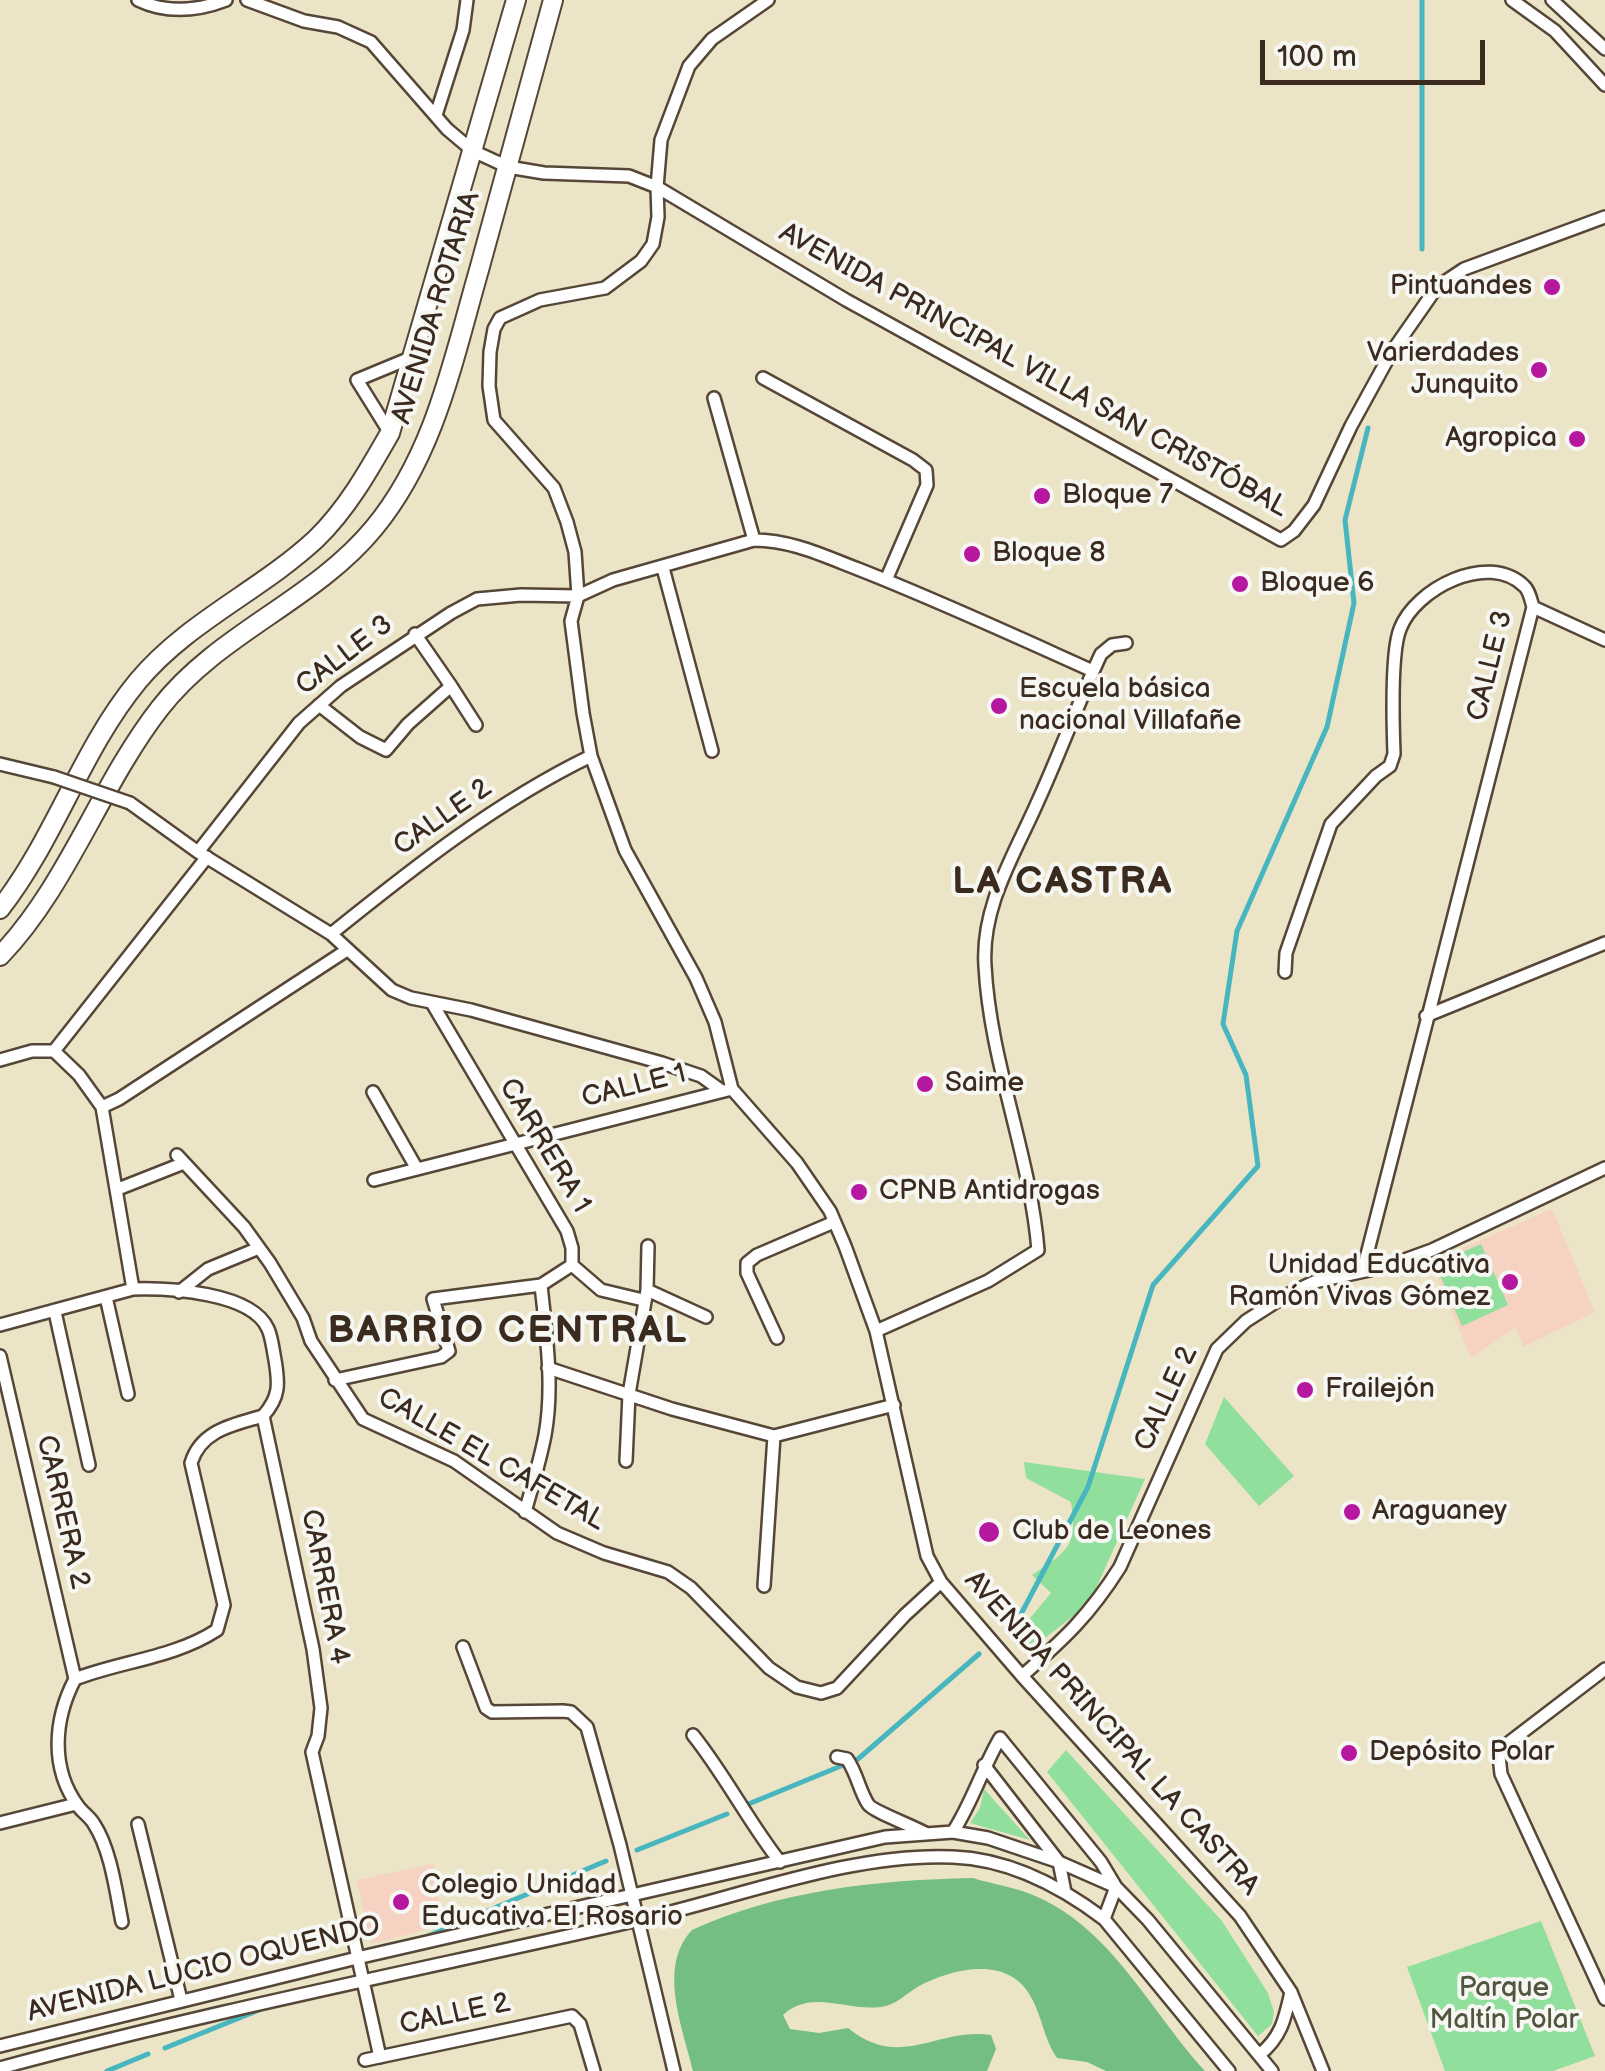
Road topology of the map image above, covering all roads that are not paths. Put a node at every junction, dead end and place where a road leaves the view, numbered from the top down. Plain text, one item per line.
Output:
1 (138, 0) edge
2 (226, 0) edge
3 (247, 0) edge
4 (467, 0) edge
5 (516, 0) edge
6 (553, 0) edge
7 (768, 0) edge
8 (1512, 0) edge
9 (1552, 0) edge
10 (1605, 49) edge
11 (1605, 85) edge
12 (436, 115) junction
13 (474, 151) junction
14 (508, 167) junction
15 (657, 186) junction
16 (1605, 217) edge
17 (415, 356) junction
18 (763, 378) dead end
19 (714, 398) dead end
20 (390, 434) junction
21 (754, 540) junction
22 (663, 568) junction
23 (886, 580) junction
24 (578, 596) junction
25 (1533, 606) junction
26 (415, 634) junction
27 (1605, 640) edge
28 (1126, 643) dead end
29 (1093, 671) junction
30 (451, 686) junction
31 (319, 705) junction
32 (476, 726) dead end
33 (712, 751) dead end
34 (591, 756) junction
35 (0, 764) edge
36 (203, 855) junction
37 (0, 909) edge
38 (331, 934) junction
39 (1605, 943) edge
40 (347, 950) junction
41 (0, 956) edge
42 (1285, 972) dead end
43 (432, 1003) junction
44 (1426, 1016) junction
45 (54, 1052) junction
46 (0, 1060) edge
47 (727, 1090) junction
48 (373, 1092) dead end
49 (102, 1107) junction
50 (513, 1144) junction
51 (1605, 1168) edge
52 (416, 1169) junction
53 (374, 1180) dead end
54 (118, 1189) junction
55 (834, 1222) junction
56 (648, 1246) dead end
57 (259, 1248) junction
58 (572, 1265) junction
59 (1363, 1270) junction
60 (541, 1285) junction
61 (133, 1290) junction
62 (178, 1292) junction
63 (645, 1295) junction
64 (106, 1297) junction
65 (55, 1312) junction
66 (706, 1317) dead end
67 (0, 1325) edge
68 (876, 1331) junction
69 (778, 1338) dead end
70 (0, 1356) edge
71 (548, 1368) junction
72 (334, 1380) junction
73 (128, 1394) dead end
74 (629, 1394) junction
75 (894, 1405) junction
76 (263, 1416) junction
77 (774, 1436) junction
78 (626, 1462) dead end
79 (89, 1465) dead end
80 (526, 1512) junction
81 (942, 1582) junction
82 (764, 1586) dead end
83 (463, 1648) dead end
84 (1605, 1669) edge
85 (1022, 1676) junction
86 (74, 1679) junction
87 (693, 1735) dead end
88 (837, 1757) dead end
89 (984, 1765) junction
90 (76, 1804) junction
91 (0, 1823) edge
92 (138, 1824) dead end
93 (952, 1832) junction
94 (925, 1833) junction
95 (780, 1862) junction
96 (1060, 1862) junction
97 (1116, 1887) junction
98 (1064, 1892) junction
99 (632, 1896) junction
100 (638, 1920) junction
101 (1104, 1920) junction
102 (122, 1922) dead end
103 (357, 1958) junction
104 (362, 1980) junction
105 (1291, 1992) junction
106 (1605, 1998) edge
107 (181, 2000) junction
108 (0, 2046) edge
109 (1259, 2055) junction
110 (380, 2056) junction
111 (364, 2060) dead end
112 (0, 2068) edge
113 (594, 2071) edge
114 (674, 2071) edge
115 (1229, 2071) edge
116 (1272, 2071) edge
117 (1323, 2071) edge

1 - 2 street
3 - 12 street
4 - 12 street
5 - 13 main road, AVENIDA ROTARIA
6 - 14 main road, AVENIDA ROTARIA
7 - 15 street
8 - 11 street
9 - 10 street
12 - 13 street
13 - 14 street
13 - 17 main road, AVENIDA ROTARIA
14 - 15 street
14 - 41 main road, AVENIDA ROTARIA
15 - 16 street, AVENIDA PRINCIPAL VILLA SAN CRISTÓBAL
15 - 24 street, AVENIDA PRINCIPAL LA CASTRA
17 - 20 main road, AVENIDA ROTARIA
17 - 20 street
18 - 23 street
19 - 21 street
20 - 37 main road, AVENIDA ROTARIA
21 - 22 street
21 - 23 street
22 - 24 street
22 - 33 street
23 - 29 street
24 - 26 street, CALLE 3
24 - 34 street, AVENIDA PRINCIPAL LA CASTRA
25 - 27 street
25 - 42 street, CALLE 3
25 - 44 street, CALLE 3
26 - 30 street
26 - 31 street, CALLE 3
28 - 29 street
29 - 68 street
30 - 31 street
30 - 32 street
31 - 36 street, CALLE 3
34 - 38 street, CALLE 2
34 - 47 street, AVENIDA PRINCIPAL LA CASTRA
35 - 36 street, bridge
36 - 38 street
36 - 45 street, CALLE 3
38 - 40 street
39 - 44 street
40 - 43 street
40 - 49 street
43 - 47 street
43 - 50 street, CARRERA 1
44 - 59 street, CALLE 3
45 - 46 street
45 - 49 street
47 - 50 street, CALLE 1
47 - 55 street, AVENIDA PRINCIPAL LA CASTRA
48 - 52 street
49 - 54 street
50 - 52 street, CALLE 1
50 - 58 street, CARRERA 1
51 - 59 street, CALLE 2
52 - 53 street, CALLE 1
54 - 57 street, CALLE EL CAFETAL
54 - 61 street
55 - 68 street, AVENIDA PRINCIPAL LA CASTRA
55 - 69 street
56 - 63 street
57 - 62 street
57 - 72 street, CALLE EL CAFETAL
58 - 60 street
58 - 63 street
59 - 85 street, CALLE 2
60 - 71 street
60 - 72 street
61 - 62 street, CARRERA 4
61 - 64 street, CARRERA 4
62 - 76 street, CARRERA 4
63 - 66 street
63 - 74 street
64 - 65 street, CARRERA 4
64 - 73 street
65 - 67 street, CARRERA 4
65 - 79 street
68 - 75 street, AVENIDA PRINCIPAL LA CASTRA
70 - 86 street, CARRERA 2
71 - 74 street
71 - 80 street
72 - 80 street, CALLE EL CAFETAL
74 - 77 street
74 - 78 street
75 - 77 street
75 - 81 street, AVENIDA PRINCIPAL LA CASTRA
76 - 86 street
76 - 103 street, CARRERA 4
77 - 82 street
80 - 81 street, CALLE EL CAFETAL
81 - 85 street, AVENIDA PRINCIPAL LA CASTRA
83 - 99 street
84 - 106 street
85 - 105 street, AVENIDA PRINCIPAL LA CASTRA
86 - 90 street
87 - 95 street
88 - 94 street
89 - 93 street
89 - 96 street
89 - 97 street
90 - 91 street
90 - 102 street
92 - 107 street
93 - 94 street, AVENIDA LUCIO OQUENDO
93 - 96 street, AVENIDA LUCIO OQUENDO
94 - 95 street, AVENIDA LUCIO OQUENDO
95 - 99 street, AVENIDA LUCIO OQUENDO
96 - 97 street, AVENIDA LUCIO OQUENDO
96 - 98 street
97 - 101 street
97 - 109 street, AVENIDA LUCIO OQUENDO
98 - 100 street, AVENIDA LUCIO OQUENDO
98 - 101 street, AVENIDA LUCIO OQUENDO
99 - 100 street
99 - 103 street, AVENIDA LUCIO OQUENDO
100 - 104 street, AVENIDA LUCIO OQUENDO
100 - 114 street
101 - 115 street, AVENIDA LUCIO OQUENDO
103 - 104 street, CARRERA 4
103 - 107 street, AVENIDA LUCIO OQUENDO
104 - 110 street, CARRERA 4
104 - 112 street, AVENIDA LUCIO OQUENDO
105 - 109 street
105 - 117 street, AVENIDA PRINCIPAL LA CASTRA
107 - 108 street, AVENIDA LUCIO OQUENDO
109 - 116 street, AVENIDA LUCIO OQUENDO
110 - 111 street, CALLE 2
110 - 113 street, CALLE 2

